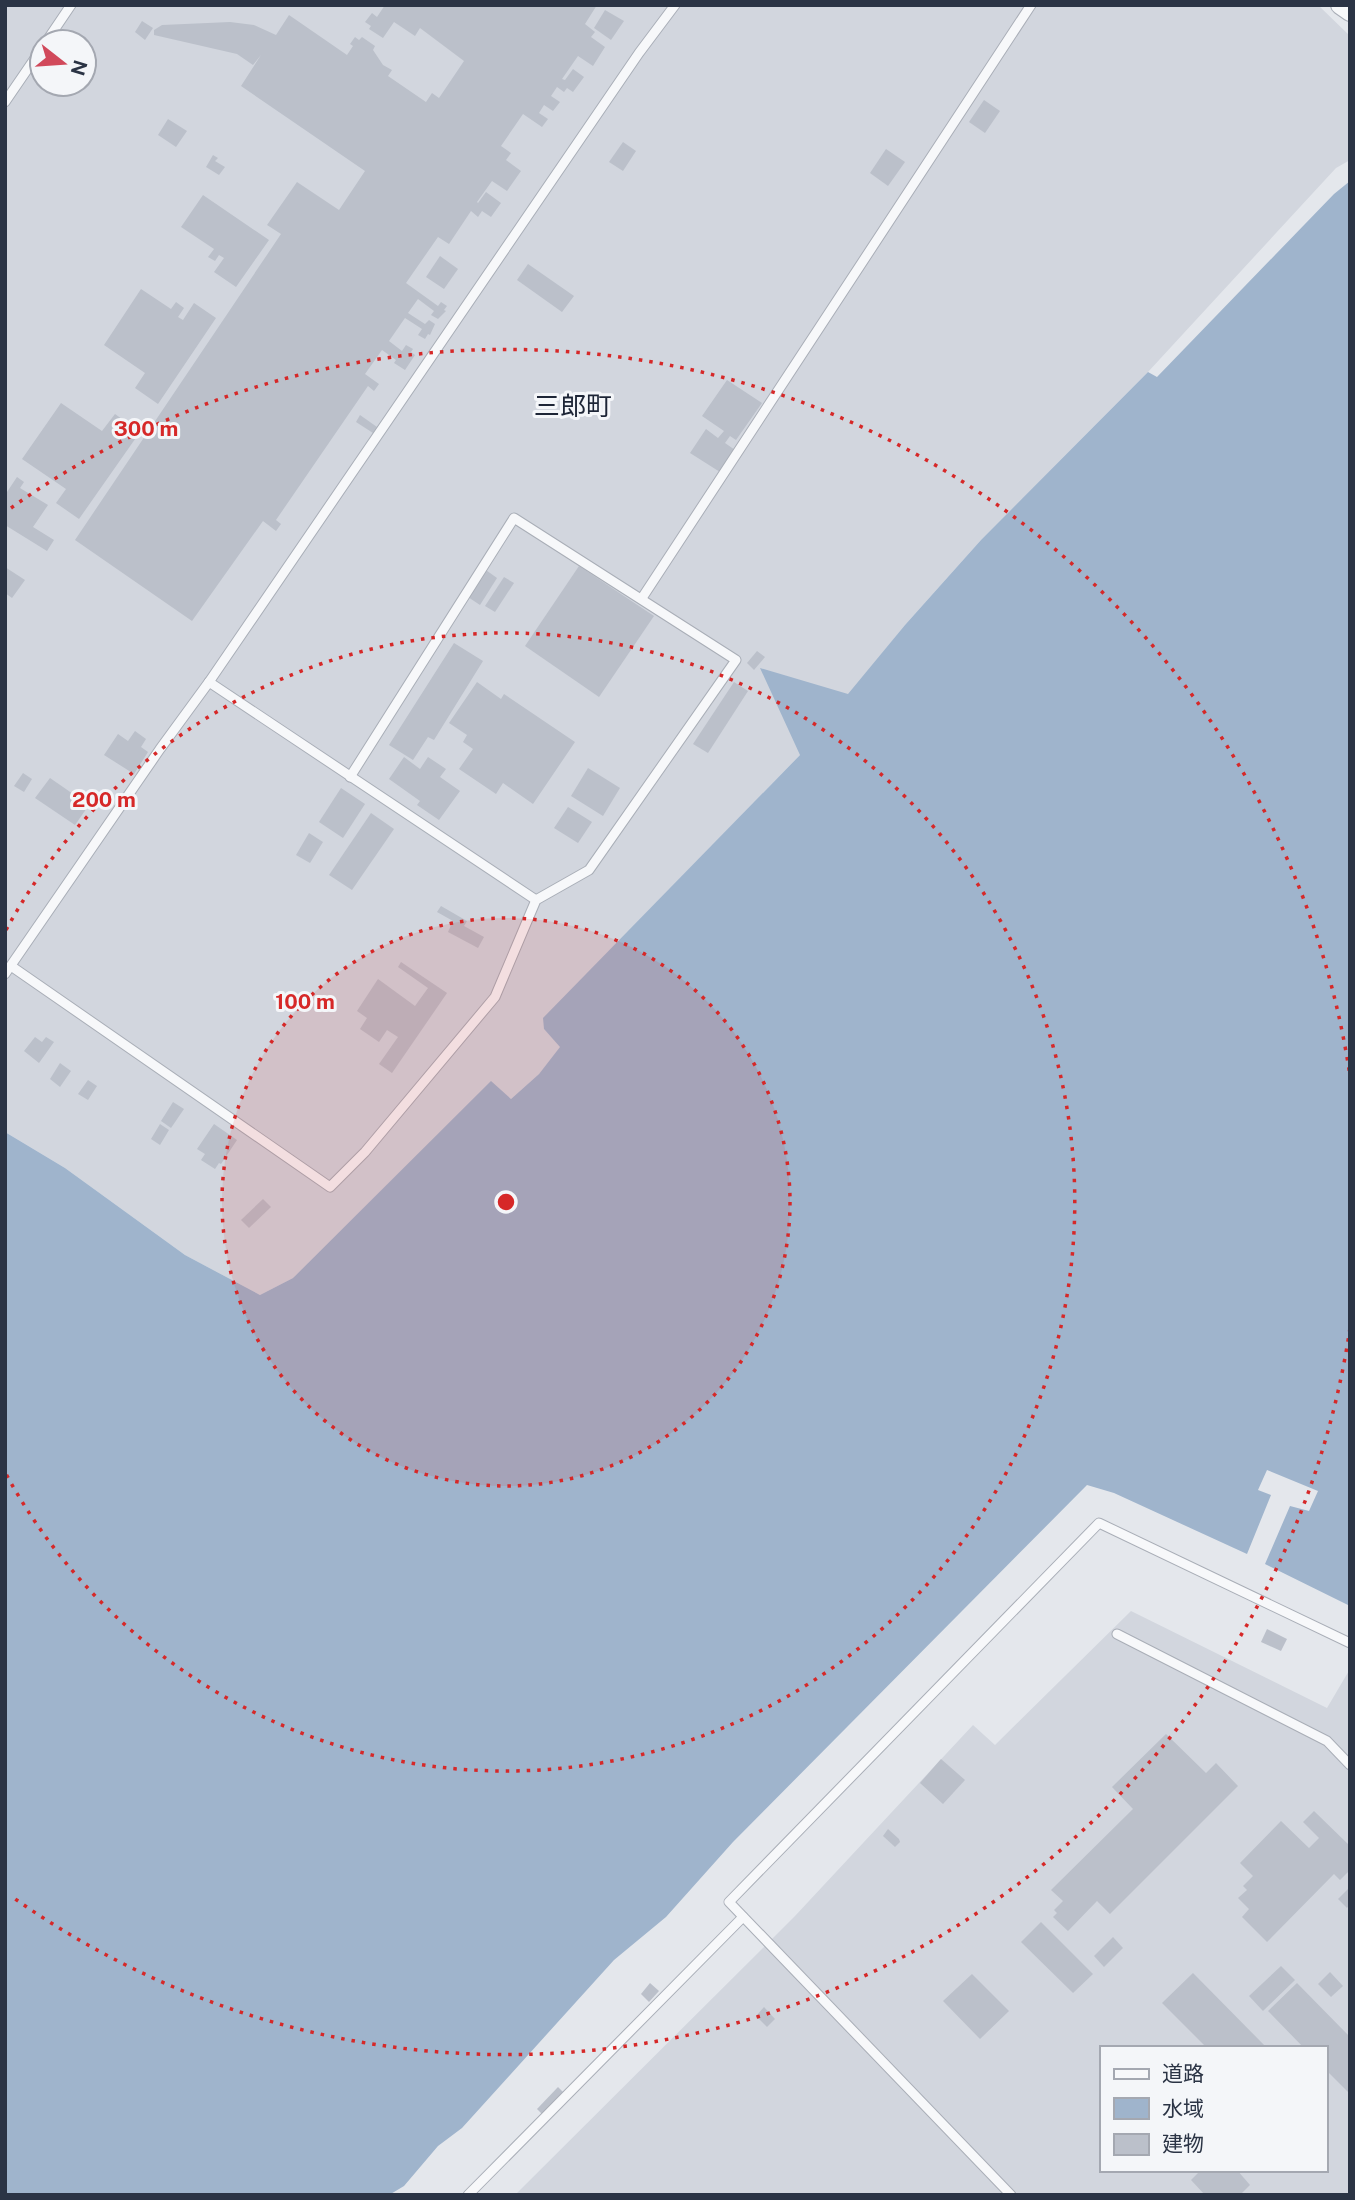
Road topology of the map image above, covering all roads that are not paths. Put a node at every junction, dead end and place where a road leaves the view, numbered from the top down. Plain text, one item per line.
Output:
1 (71, 5) edge
2 (674, 5) edge
3 (1031, 5) edge
4 (1340, 5) edge
5 (1350, 12) edge
6 (55, 28) edge
7 (28, 68) edge
8 (5, 102) edge
9 (642, 598) junction
10 (209, 682) junction
11 (350, 777) junction
12 (536, 900) junction
13 (8, 970) edge
14 (1117, 1634) dead end
15 (1350, 1643) edge
16 (1350, 1765) edge
17 (743, 1917) junction
18 (468, 2195) edge
19 (1011, 2195) edge

1 - 6 lane
2 - 10 lane
3 - 9 lane
4 - 5 street
7 - 8 lane
9 - 11 lane
9 - 12 lane
10 - 11 lane
10 - 13 lane
11 - 12 lane
12 - 13 lane
14 - 16 lane
15 - 17 lane
17 - 18 lane
17 - 19 lane

